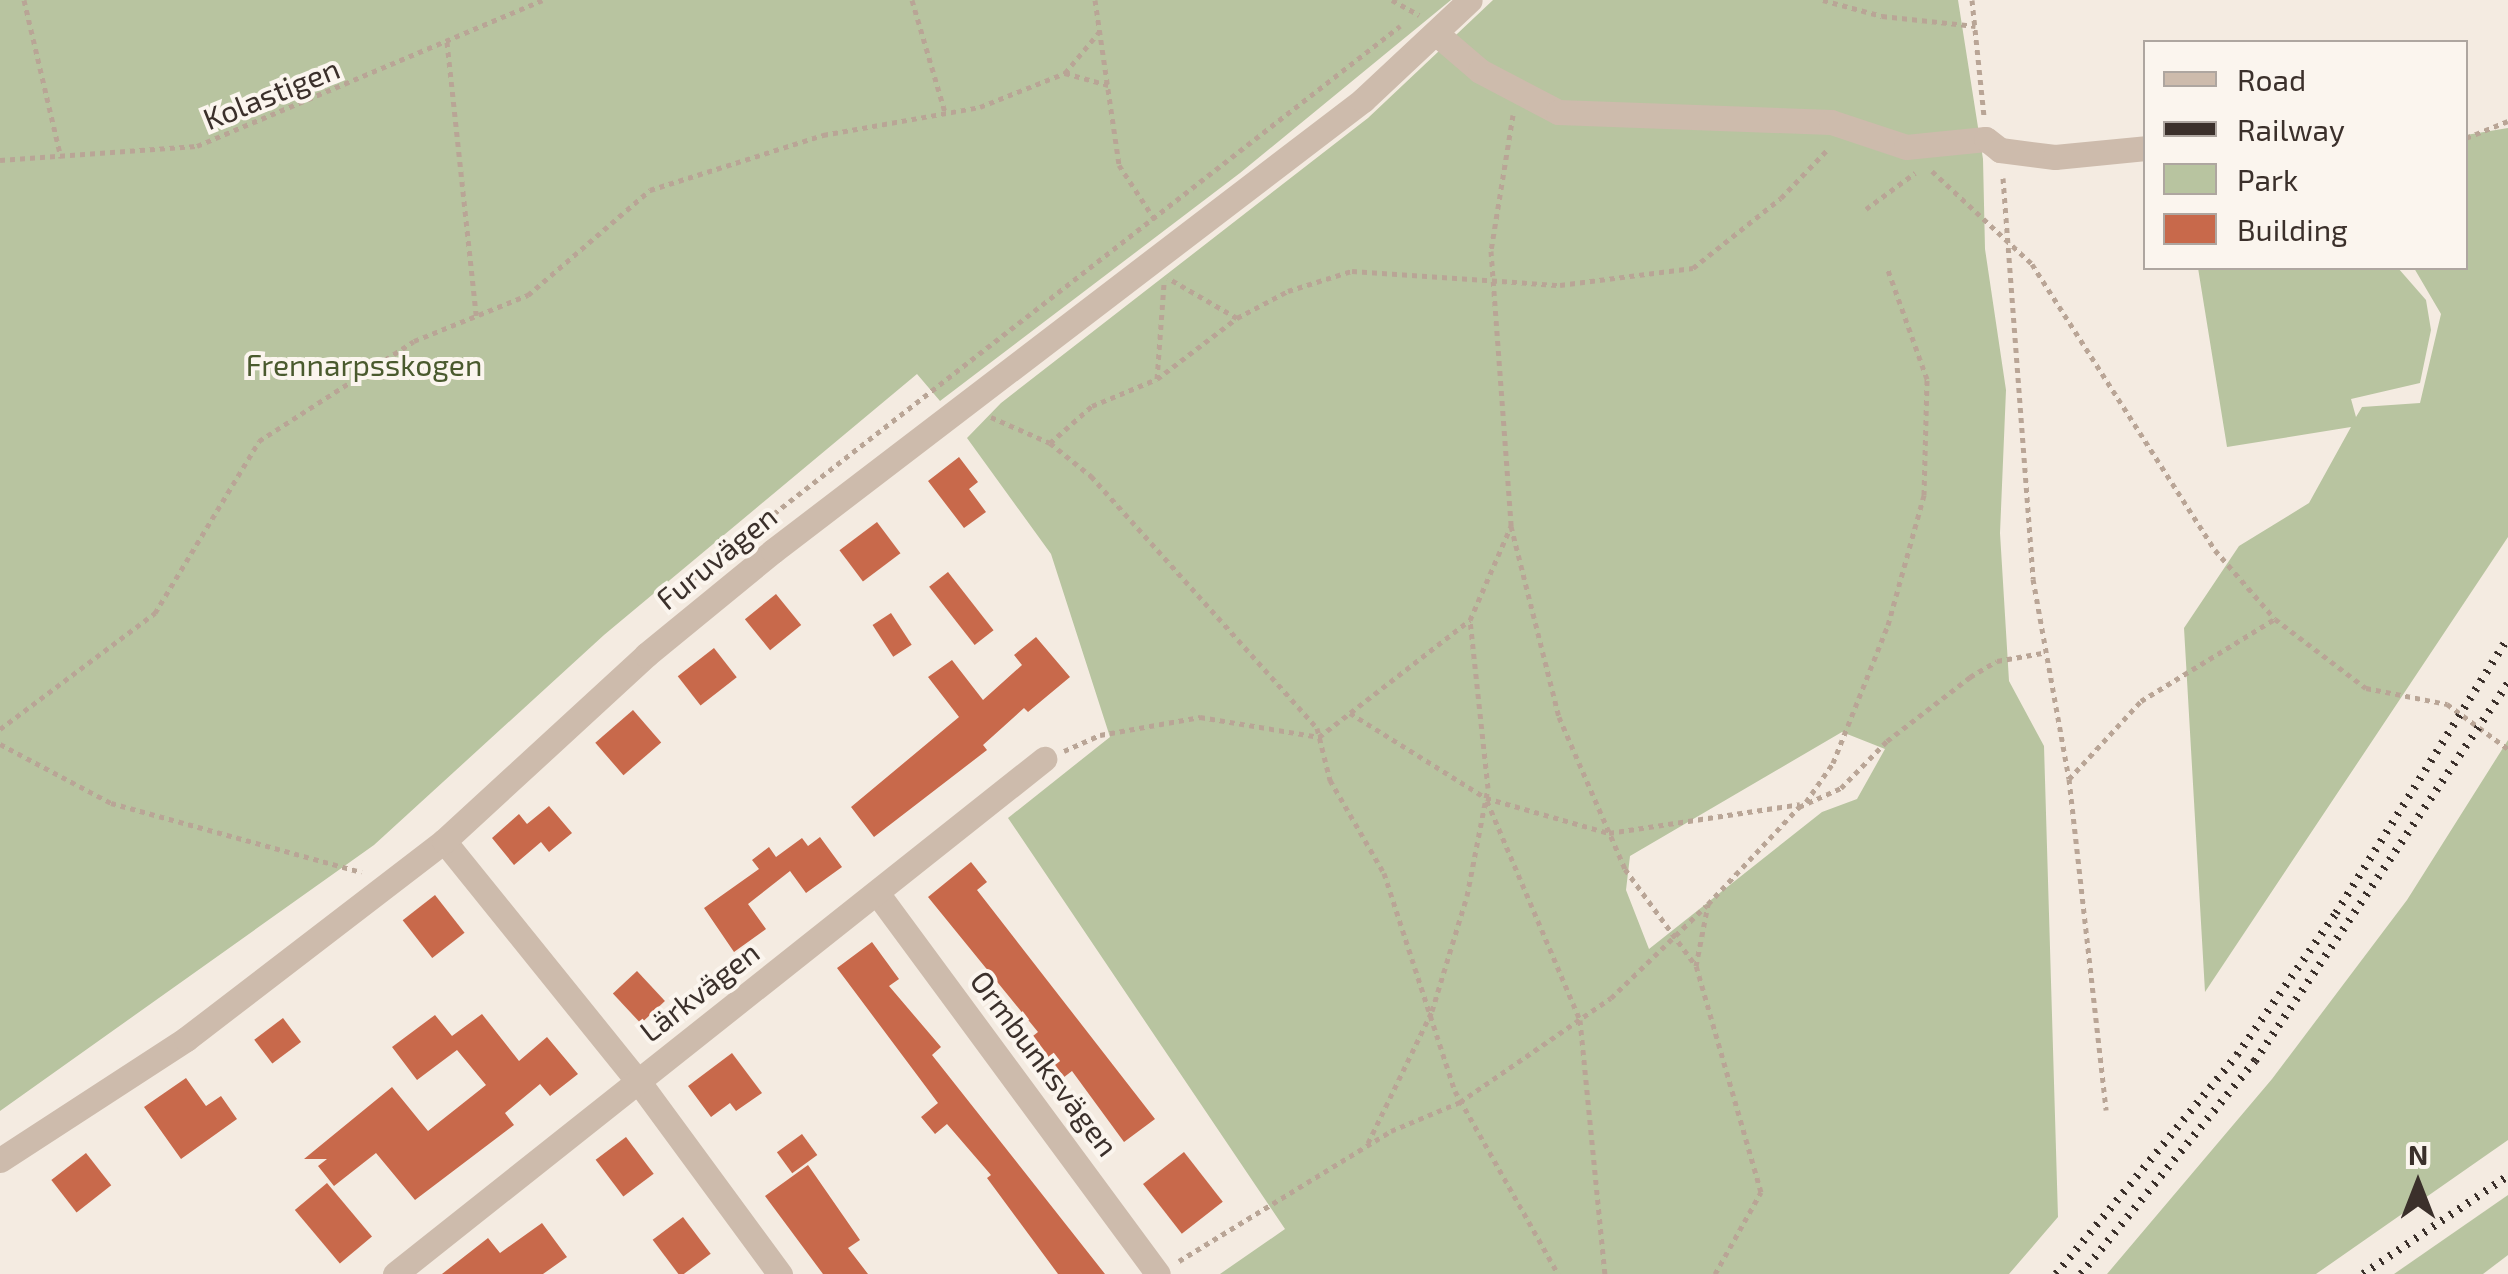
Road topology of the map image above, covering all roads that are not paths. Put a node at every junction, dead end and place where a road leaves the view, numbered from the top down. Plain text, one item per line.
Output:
1 (1470, 0) edge
2 (1438, 35) junction
3 (2143, 148) edge
4 (1044, 759) road end
5 (444, 841) junction
6 (877, 893) junction
7 (638, 1081) junction
8 (0, 1160) edge
9 (1160, 1272) edge
10 (395, 1274) edge
11 (780, 1274) edge

1 - 2 street, Furuvägen
2 - 3 street
2 - 5 street, Furuvägen
4 - 6 street, Lärkvägen
5 - 7 street
5 - 8 street, Furuvägen
6 - 7 street, Lärkvägen
6 - 9 street, Ormbunksvägen
7 - 10 street, Lärkvägen
7 - 11 street

